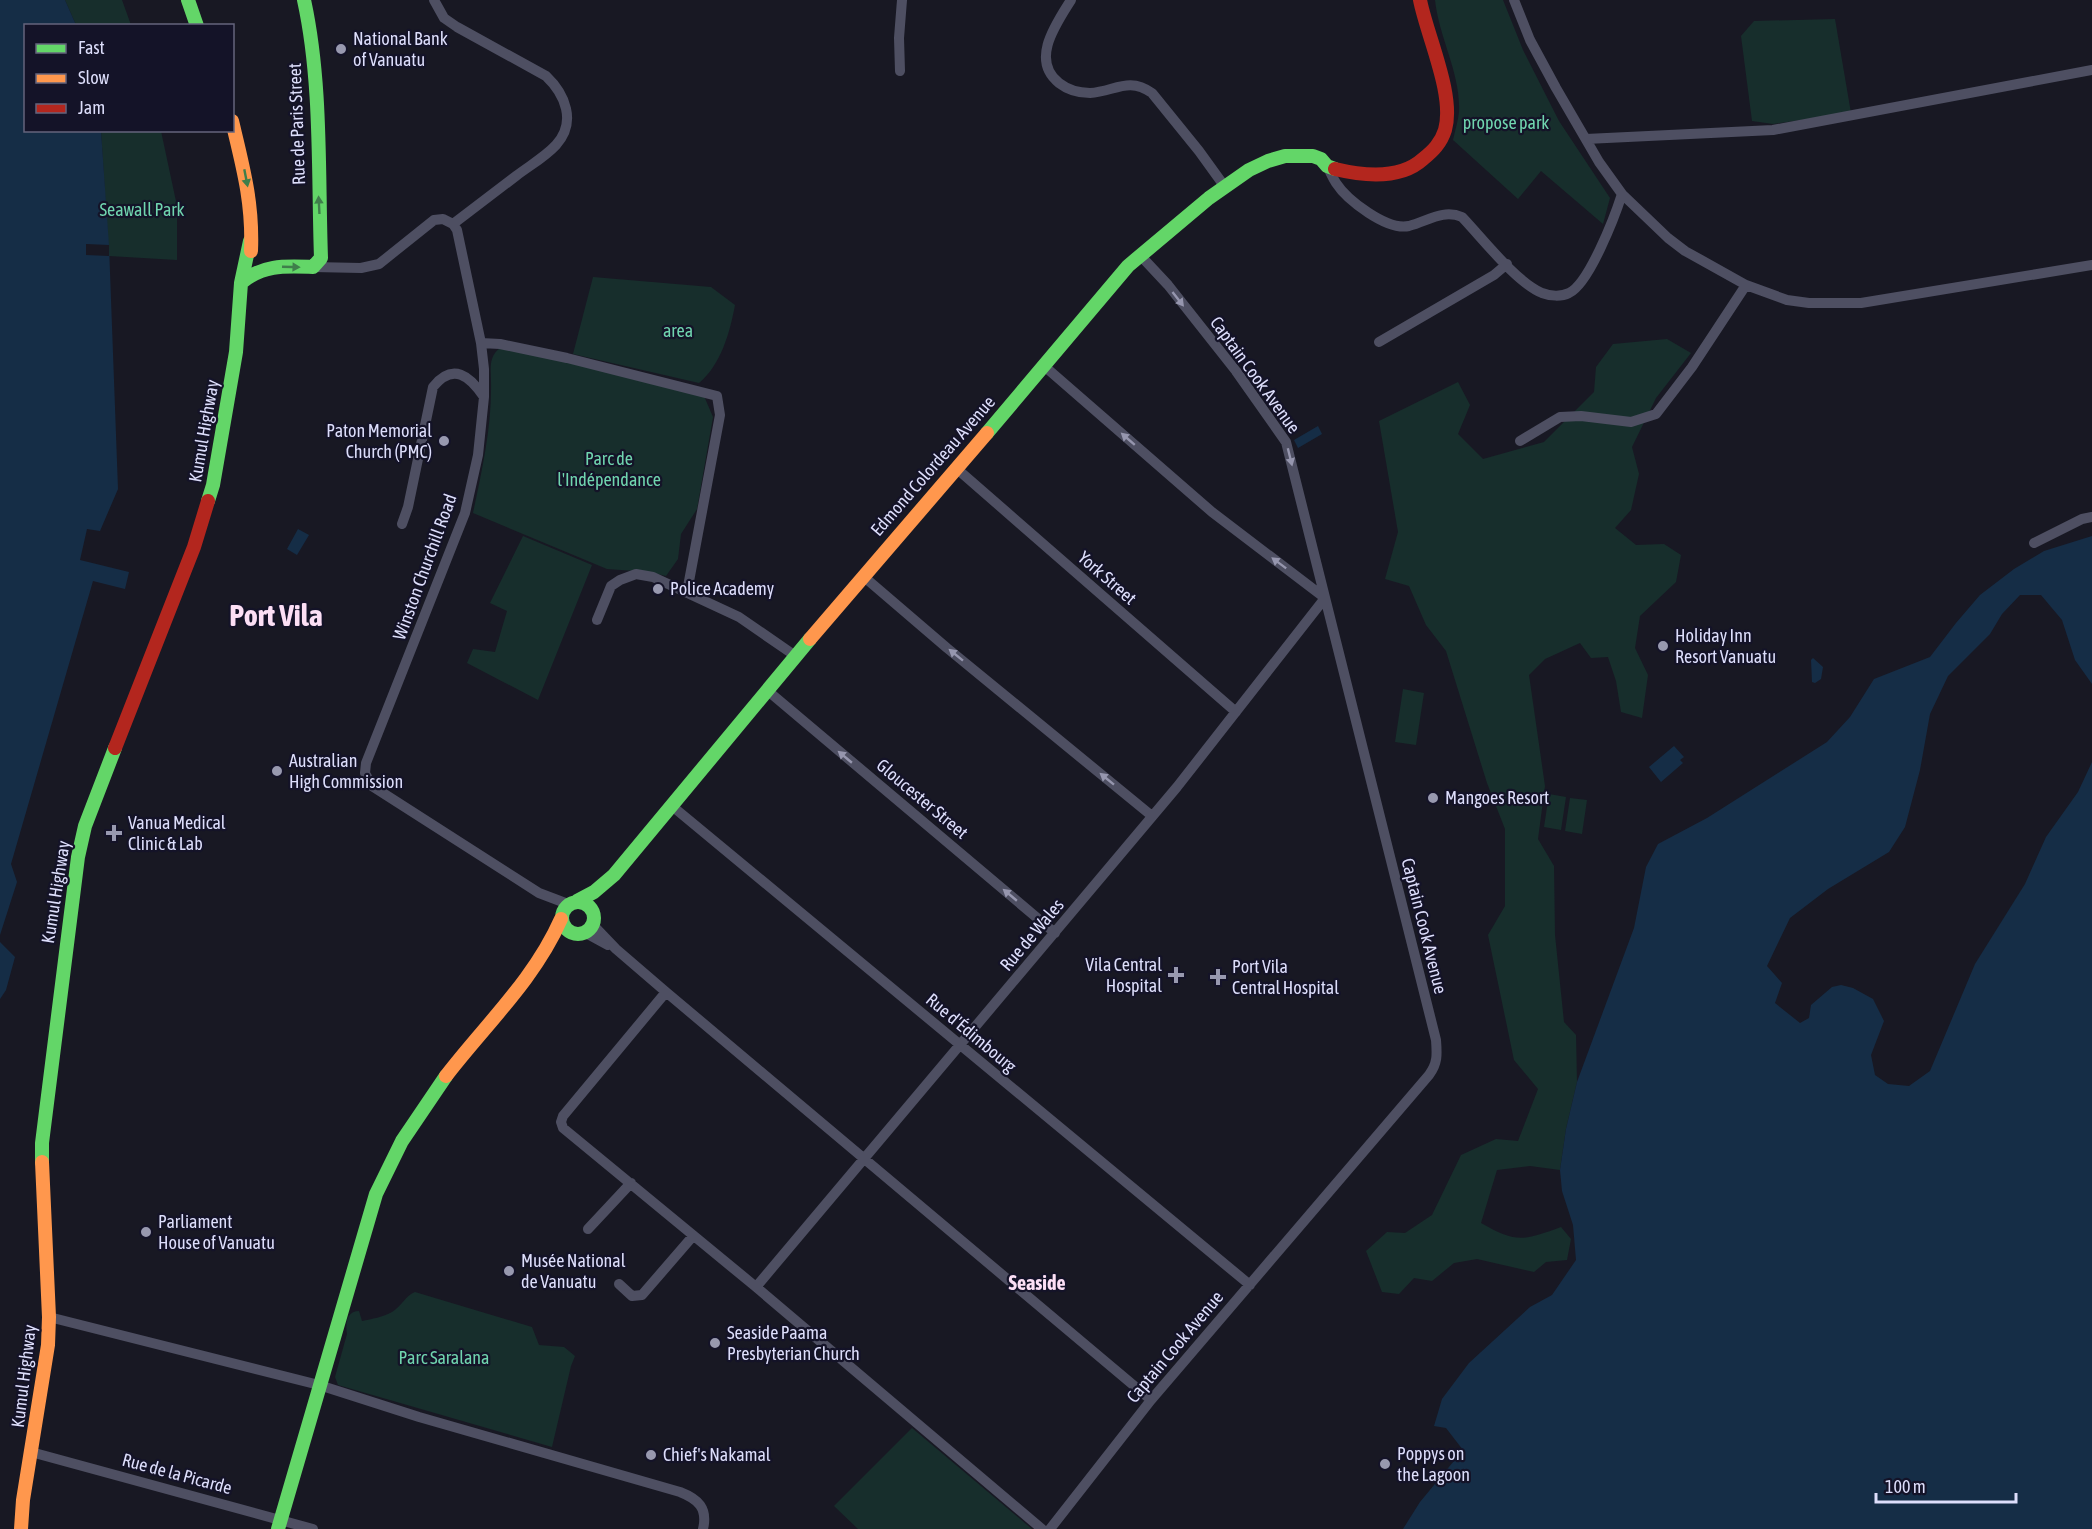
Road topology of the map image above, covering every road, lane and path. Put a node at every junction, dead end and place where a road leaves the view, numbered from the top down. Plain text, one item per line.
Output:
1 (188, 0) edge
2 (304, 0) edge
3 (434, 0) edge
4 (902, 0) edge
5 (1071, 0) edge
6 (1420, 0) edge
7 (1514, 0) edge
8 (196, 24) edge
9 (2092, 70) edge
10 (900, 71) dead end
11 (234, 129) edge
12 (1586, 139) junction
13 (1327, 166) junction
14 (1225, 187) junction
15 (1622, 194) junction
16 (453, 224) junction
17 (250, 241) junction
18 (1140, 255) junction
19 (1507, 264) junction
20 (327, 265) junction
21 (2092, 265) edge
22 (261, 268) junction
23 (241, 283) junction
24 (1746, 285) junction
25 (1379, 342) dead end
26 (482, 344) junction
27 (1043, 365) junction
28 (484, 397) junction
29 (1520, 441) dead end
30 (956, 468) junction
31 (2092, 517) edge
32 (402, 524) dead end
33 (2034, 543) dead end
34 (863, 576) junction
35 (687, 592) junction
36 (1325, 598) junction
37 (597, 620) dead end
38 (797, 657) junction
39 (768, 691) junction
40 (1236, 712) junction
41 (672, 806) junction
42 (1152, 816) junction
43 (614, 875) junction
44 (567, 909) junction
45 (588, 926) junction
46 (1055, 933) junction
47 (536, 968) junction
48 (666, 992) junction
49 (960, 1046) junction
50 (862, 1159) junction
51 (631, 1183) junction
52 (588, 1229) dead end
53 (693, 1236) junction
54 (619, 1284) dead end
55 (1250, 1285) junction
56 (756, 1287) junction
57 (49, 1317) junction
58 (319, 1385) junction
59 (1151, 1400) junction
60 (31, 1452) junction
61 (279, 1524) edge
62 (21, 1529) edge
63 (313, 1529) edge
64 (703, 1529) edge
65 (1042, 1529) edge
66 (1050, 1529) edge

1 - 8 street
20 -> 2 street, Rue de Paris Street
3 - 16 street
4 - 10 street
5 - 14 street
6 - 13 street, Edmond Colordeau Avenue
7 - 12 street
9 - 12 street
11 -> 17 street
12 - 15 street
13 - 14 street, Edmond Colordeau Avenue
13 - 19 street
14 - 18 street, Edmond Colordeau Avenue
15 - 19 street
15 - 24 street
16 - 20 street
16 - 26 street, Winston Churchill Road
17 - 22 street
17 - 23 street, Kumul Highway
18 - 27 street, Edmond Colordeau Avenue
18 -> 36 street, Captain Cook Avenue
19 - 25 street
22 -> 20 street
21 - 24 street
22 - 23 street
23 - 57 street, Kumul Highway
24 - 29 street
26 - 28 street, Winston Churchill Road
26 - 35 street
27 - 30 street, Edmond Colordeau Avenue
36 -> 27 street
28 - 32 street
28 - 44 street, Winston Churchill Road
30 - 34 street, Edmond Colordeau Avenue
30 - 40 street, York Street
31 - 33 street
34 - 38 street, Edmond Colordeau Avenue
42 -> 34 street
35 - 37 street
35 - 38 street
36 - 40 street, Rue de Wales
36 - 55 street, Captain Cook Avenue
38 - 39 street, Edmond Colordeau Avenue
39 - 41 street, Edmond Colordeau Avenue
46 -> 39 street, Gloucester Street
40 - 42 street, Rue de Wales
41 - 43 street, Edmond Colordeau Avenue
41 - 49 street, Rue d'Édimbourg
42 - 46 street, Rue de Wales
43 - 44 street
43 - 45 street
44 - 45 street
44 - 45 street
44 - 47 street
45 - 47 street
45 - 48 street
46 - 49 street, Rue de Wales
47 - 58 street
48 - 50 street
48 - 51 street
49 - 50 street, Rue de Wales
49 - 55 street, Rue d'Édimbourg
50 - 56 street, Rue de Wales
50 - 59 street
51 - 52 street
51 - 53 street
53 - 54 street
53 - 56 street
55 - 59 street, Captain Cook Avenue
56 - 65 street
57 - 58 street
57 - 60 street, Kumul Highway
58 - 61 street
58 - 64 street
59 - 66 street, Captain Cook Avenue
60 - 61 street, Rue de la Picarde
60 - 62 street, Kumul Highway
61 - 63 street, Rue de la Picarde

